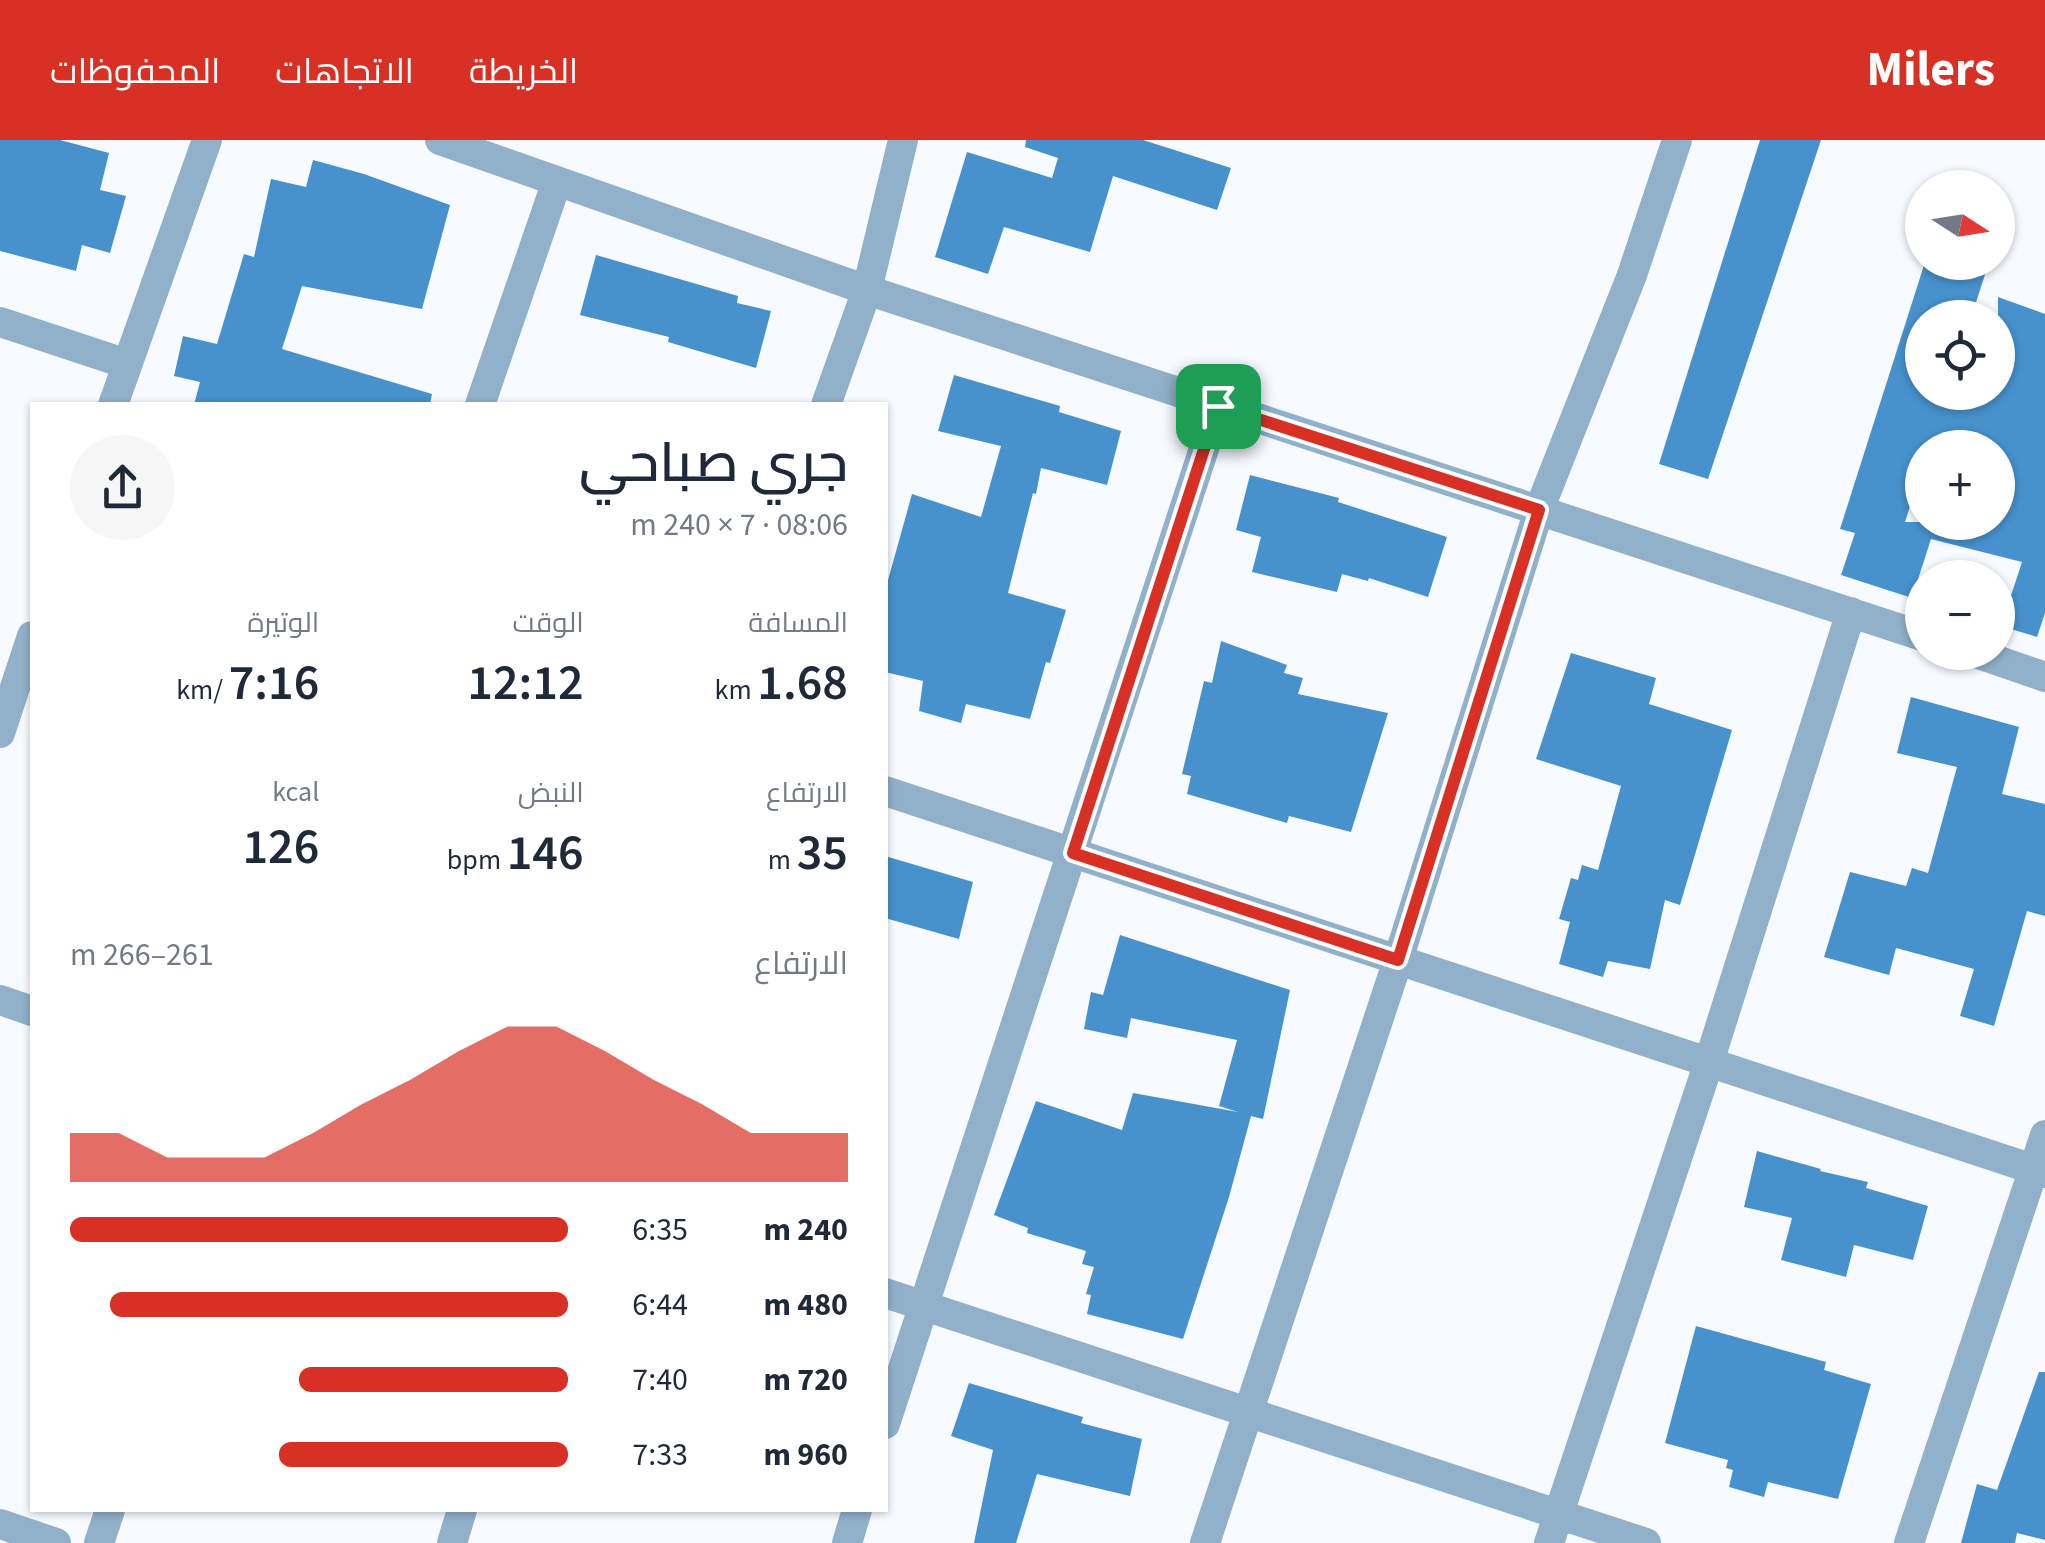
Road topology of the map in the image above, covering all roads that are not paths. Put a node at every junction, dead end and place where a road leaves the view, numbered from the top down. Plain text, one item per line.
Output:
1 (206, 140) edge
2 (440, 140) edge
3 (903, 140) edge
4 (1677, 140) edge
5 (557, 181) junction
6 (867, 290) junction
7 (0, 322) edge
8 (128, 364) junction
9 (113, 402) edge
10 (481, 402) edge
11 (827, 402) edge
12 (1218, 406) junction
13 (1539, 510) junction
14 (1851, 612) junction
15 (1905, 630) edge
16 (30, 642) edge
17 (2015, 666) edge
18 (2045, 676) edge
19 (0, 733) edge
20 (888, 792) edge
21 (1073, 853) junction
22 (1398, 960) junction
23 (0, 1000) edge
24 (30, 1010) edge
25 (1709, 1062) junction
26 (2045, 1135) edge
27 (2040, 1171) edge
28 (888, 1294) edge
29 (923, 1305) junction
30 (1248, 1412) junction
31 (888, 1415) edge
32 (109, 1512) edge
33 (461, 1512) edge
34 (856, 1512) edge
35 (0, 1524) edge
36 (1554, 1529) edge
37 (56, 1543) edge
38 (99, 1543) edge
39 (452, 1543) edge
40 (847, 1543) edge
41 (1205, 1543) edge
42 (1646, 1543) edge
43 (1909, 1543) edge

1 - 8 street
2 - 5 street
3 - 6 street
4 - 13 street
5 - 6 street
5 - 10 street
6 - 11 street
6 - 12 street
7 - 8 street
8 - 9 street
12 - 13 street
12 - 21 street
13 - 14 street
13 - 22 street
14 - 15 street
14 - 25 street
16 - 19 street
17 - 18 street
20 - 21 street
21 - 22 street
21 - 29 street
22 - 25 street
22 - 30 street
23 - 24 street
25 - 27 street
25 - 36 street
26 - 27 street
27 - 43 street
28 - 29 street
29 - 30 street
29 - 31 street
30 - 36 street
30 - 41 street
32 - 38 street
33 - 39 street
34 - 40 street
35 - 37 street
36 - 42 street

